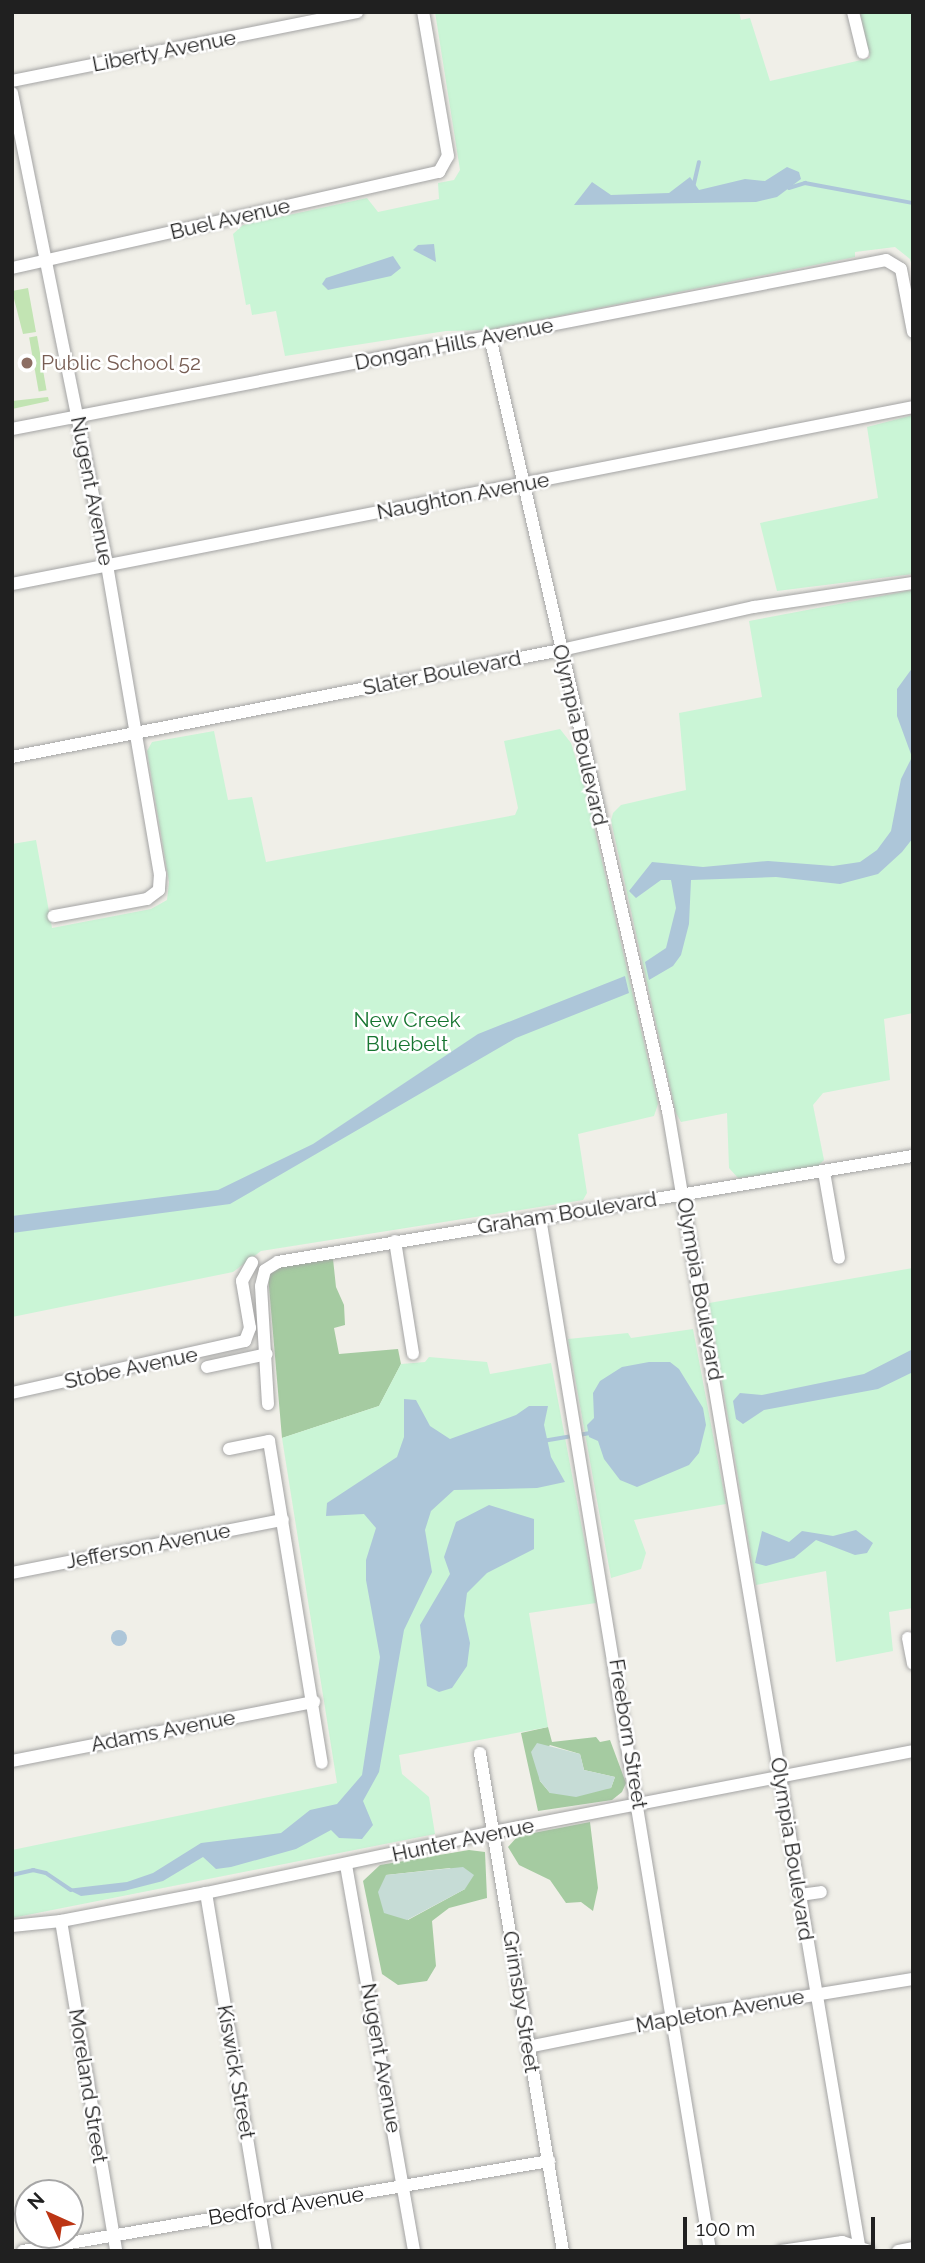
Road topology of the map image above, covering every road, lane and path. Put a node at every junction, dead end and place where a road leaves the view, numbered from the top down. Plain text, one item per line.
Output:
1 (357, 12) edge
2 (423, 12) edge
3 (853, 12) edge
4 (863, 53) dead end
5 (12, 80) edge
6 (12, 93) edge
7 (48, 261) junction
8 (12, 268) edge
9 (913, 332) edge
10 (490, 337) junction
11 (913, 407) edge
12 (78, 416) junction
13 (12, 429) edge
14 (522, 485) junction
15 (107, 565) junction
16 (913, 583) edge
17 (12, 584) edge
18 (561, 650) junction
19 (136, 732) junction
20 (12, 757) edge
21 (54, 916) dead end
22 (913, 1156) edge
23 (824, 1172) junction
24 (684, 1195) junction
25 (540, 1218) junction
26 (395, 1241) junction
27 (839, 1258) dead end
28 (253, 1263) dead end
29 (267, 1354) junction
30 (413, 1354) dead end
31 (207, 1367) dead end
32 (12, 1394) edge
33 (268, 1404) dead end
34 (229, 1449) dead end
35 (283, 1520) junction
36 (12, 1573) edge
37 (908, 1639) dead end
38 (913, 1664) edge
39 (314, 1702) junction
40 (913, 1751) edge
41 (480, 1753) dead end
42 (12, 1761) edge
43 (322, 1763) dead end
44 (780, 1778) junction
45 (640, 1805) junction
46 (493, 1832) junction
47 (346, 1865) junction
48 (821, 1892) dead end
49 (206, 1893) junction
50 (800, 1895) junction
51 (61, 1921) junction
52 (12, 1926) edge
53 (913, 1979) edge
54 (817, 1994) junction
55 (673, 2018) junction
56 (528, 2047) junction
57 (549, 2161) junction
58 (404, 2187) junction
59 (260, 2211) junction
60 (113, 2235) junction
61 (913, 2248) edge
62 (863, 2250) edge
63 (23, 2251) edge
64 (116, 2251) edge
65 (266, 2251) edge
66 (414, 2251) edge
67 (562, 2251) edge
68 (710, 2251) edge
69 (780, 2251) edge
70 (898, 2251) edge

1 - 5 street, Liberty Avenue
2 - 7 street, Buel Avenue
3 - 4 street
6 - 7 street, Nugent Avenue
7 - 8 street, Buel Avenue
7 - 12 street, Nugent Avenue
9 - 10 street, Dongan Hills Avenue
10 - 12 street, Dongan Hills Avenue
10 - 14 street, Olympia Boulevard
11 - 14 street, Naughton Avenue
12 - 13 street, Dongan Hills Avenue
12 - 15 street, Nugent Avenue
14 - 15 street, Naughton Avenue
14 - 18 street, Olympia Boulevard
15 - 17 street, Naughton Avenue
15 - 19 street, Nugent Avenue
16 - 18 street, Slater Boulevard
18 - 19 street, Slater Boulevard
18 - 24 street, Olympia Boulevard
19 - 20 street, Slater Boulevard
19 - 21 street, Nugent Avenue
22 - 23 street, Graham Boulevard
23 - 24 street, Graham Boulevard
23 - 27 street
24 - 25 street, Graham Boulevard
24 - 44 street, Olympia Boulevard
25 - 26 street, Graham Boulevard
25 - 45 street, Freeborn Street
26 - 29 street, Graham Boulevard
26 - 30 street
28 - 32 street, Stobe Avenue
29 - 31 street, Stobe Avenue
29 - 33 street
34 - 35 street
35 - 36 street, Jefferson Avenue
35 - 39 street
37 - 38 street
39 - 42 street, Adams Avenue
39 - 43 street
40 - 44 street, Hunter Avenue
41 - 46 street, Grimsby Street
44 - 45 street, Hunter Avenue
44 - 50 street, Olympia Boulevard
45 - 46 street, Hunter Avenue
45 - 55 street, Freeborn Street
46 - 47 street, Hunter Avenue
46 - 56 street, Grimsby Street
47 - 49 street, Hunter Avenue
47 - 58 street, Nugent Avenue
48 - 50 street
49 - 51 street, Hunter Avenue
49 - 59 street, Kiswick Street
50 - 54 street, Olympia Boulevard
51 - 52 street, Hunter Avenue
51 - 60 street, Moreland Street
53 - 54 street, Mapleton Avenue
54 - 55 street, Mapleton Avenue
54 - 62 street, Olympia Boulevard
55 - 56 street, Mapleton Avenue
55 - 68 street, Freeborn Street
56 - 57 street, Grimsby Street
57 - 58 street, Bedford Avenue
57 - 67 street, Grimsby Street
58 - 59 street, Bedford Avenue
58 - 66 street, Nugent Avenue
59 - 60 street, Bedford Avenue
59 - 65 street, Kiswick Street
60 - 63 street, Bedford Avenue
60 - 64 street, Moreland Street
61 - 70 street
62 - 69 street

